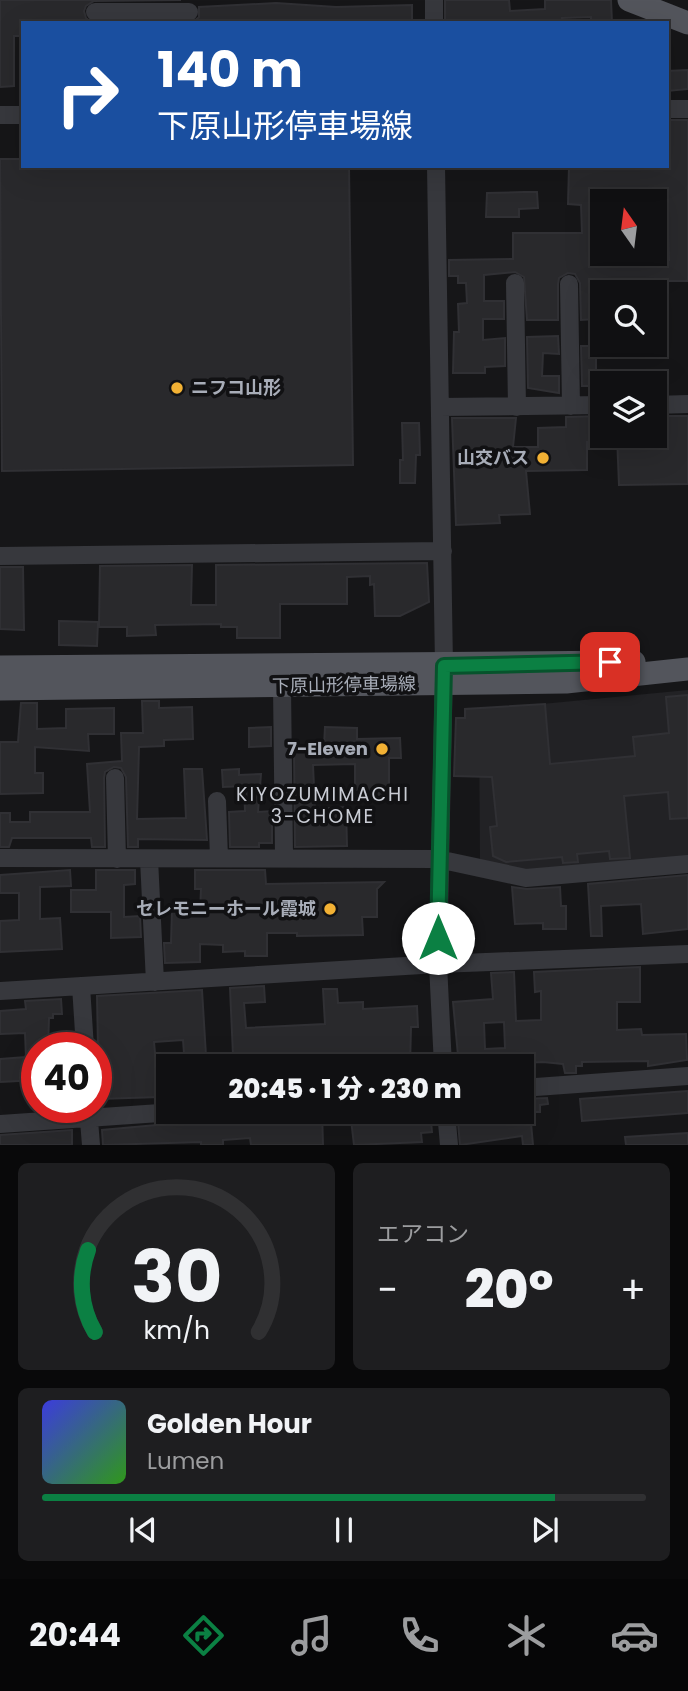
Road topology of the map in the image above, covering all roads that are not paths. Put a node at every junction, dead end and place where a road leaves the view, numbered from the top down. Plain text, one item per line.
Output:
1 (434, 0) edge
2 (629, 0) edge
3 (189, 11) edge
4 (95, 12) dead end
5 (434, 21) edge
6 (688, 23) edge
7 (688, 108) edge
8 (669, 109) edge
9 (21, 115) edge
10 (0, 116) edge
11 (436, 168) edge
12 (514, 283) dead end
13 (569, 284) dead end
14 (688, 404) edge
15 (590, 405) edge
16 (667, 405) edge
17 (571, 406) junction
18 (440, 407) junction
19 (517, 407) junction
20 (443, 551) junction
21 (0, 556) edge
22 (688, 656) edge
23 (0, 667) edge
24 (688, 669) edge
25 (444, 675) junction
26 (282, 686) junction
27 (0, 689) edge
28 (115, 778) dead end
29 (217, 801) dead end
30 (284, 857) junction
31 (0, 858) edge
32 (219, 858) junction
33 (117, 859) junction
34 (149, 859) junction
35 (438, 859) junction
36 (688, 864) edge
37 (688, 954) edge
38 (438, 964) junction
39 (155, 982) junction
40 (81, 986) junction
41 (0, 990) edge
42 (84, 1032) edge
43 (442, 1054) edge
44 (688, 1076) edge
45 (534, 1087) edge
46 (156, 1112) edge
47 (112, 1113) edge
48 (21, 1121) edge
49 (90, 1123) edge
50 (0, 1124) edge
51 (447, 1124) edge
52 (91, 1145) edge
53 (449, 1145) edge

1 - 5 street
2 - 6 main road
3 - 4 street
7 - 8 street
9 - 10 street
11 - 18 street
12 - 19 street
13 - 17 street
14 - 16 street
15 - 17 street
17 - 19 street
18 - 19 street
18 - 20 street
20 - 21 street
20 - 25 street
22 - 25 main road, 下原山形停車場線
23 - 25 main road, 下原山形停車場線
24 - 25 main road, 下原山形停車場線
25 - 26 main road, 下原山形停車場線
25 - 35 street
26 - 27 main road, 下原山形停車場線
26 - 30 street
28 - 33 street
29 - 32 street
30 - 32 street
30 - 35 street
31 - 33 street
32 - 34 street
33 - 34 street
34 - 39 street
35 - 36 street
35 - 38 street
37 - 38 street
38 - 39 street
38 - 43 street
39 - 40 street
40 - 41 street
40 - 42 street
44 - 45 street
46 - 47 street
48 - 50 street
49 - 52 street
51 - 53 street

